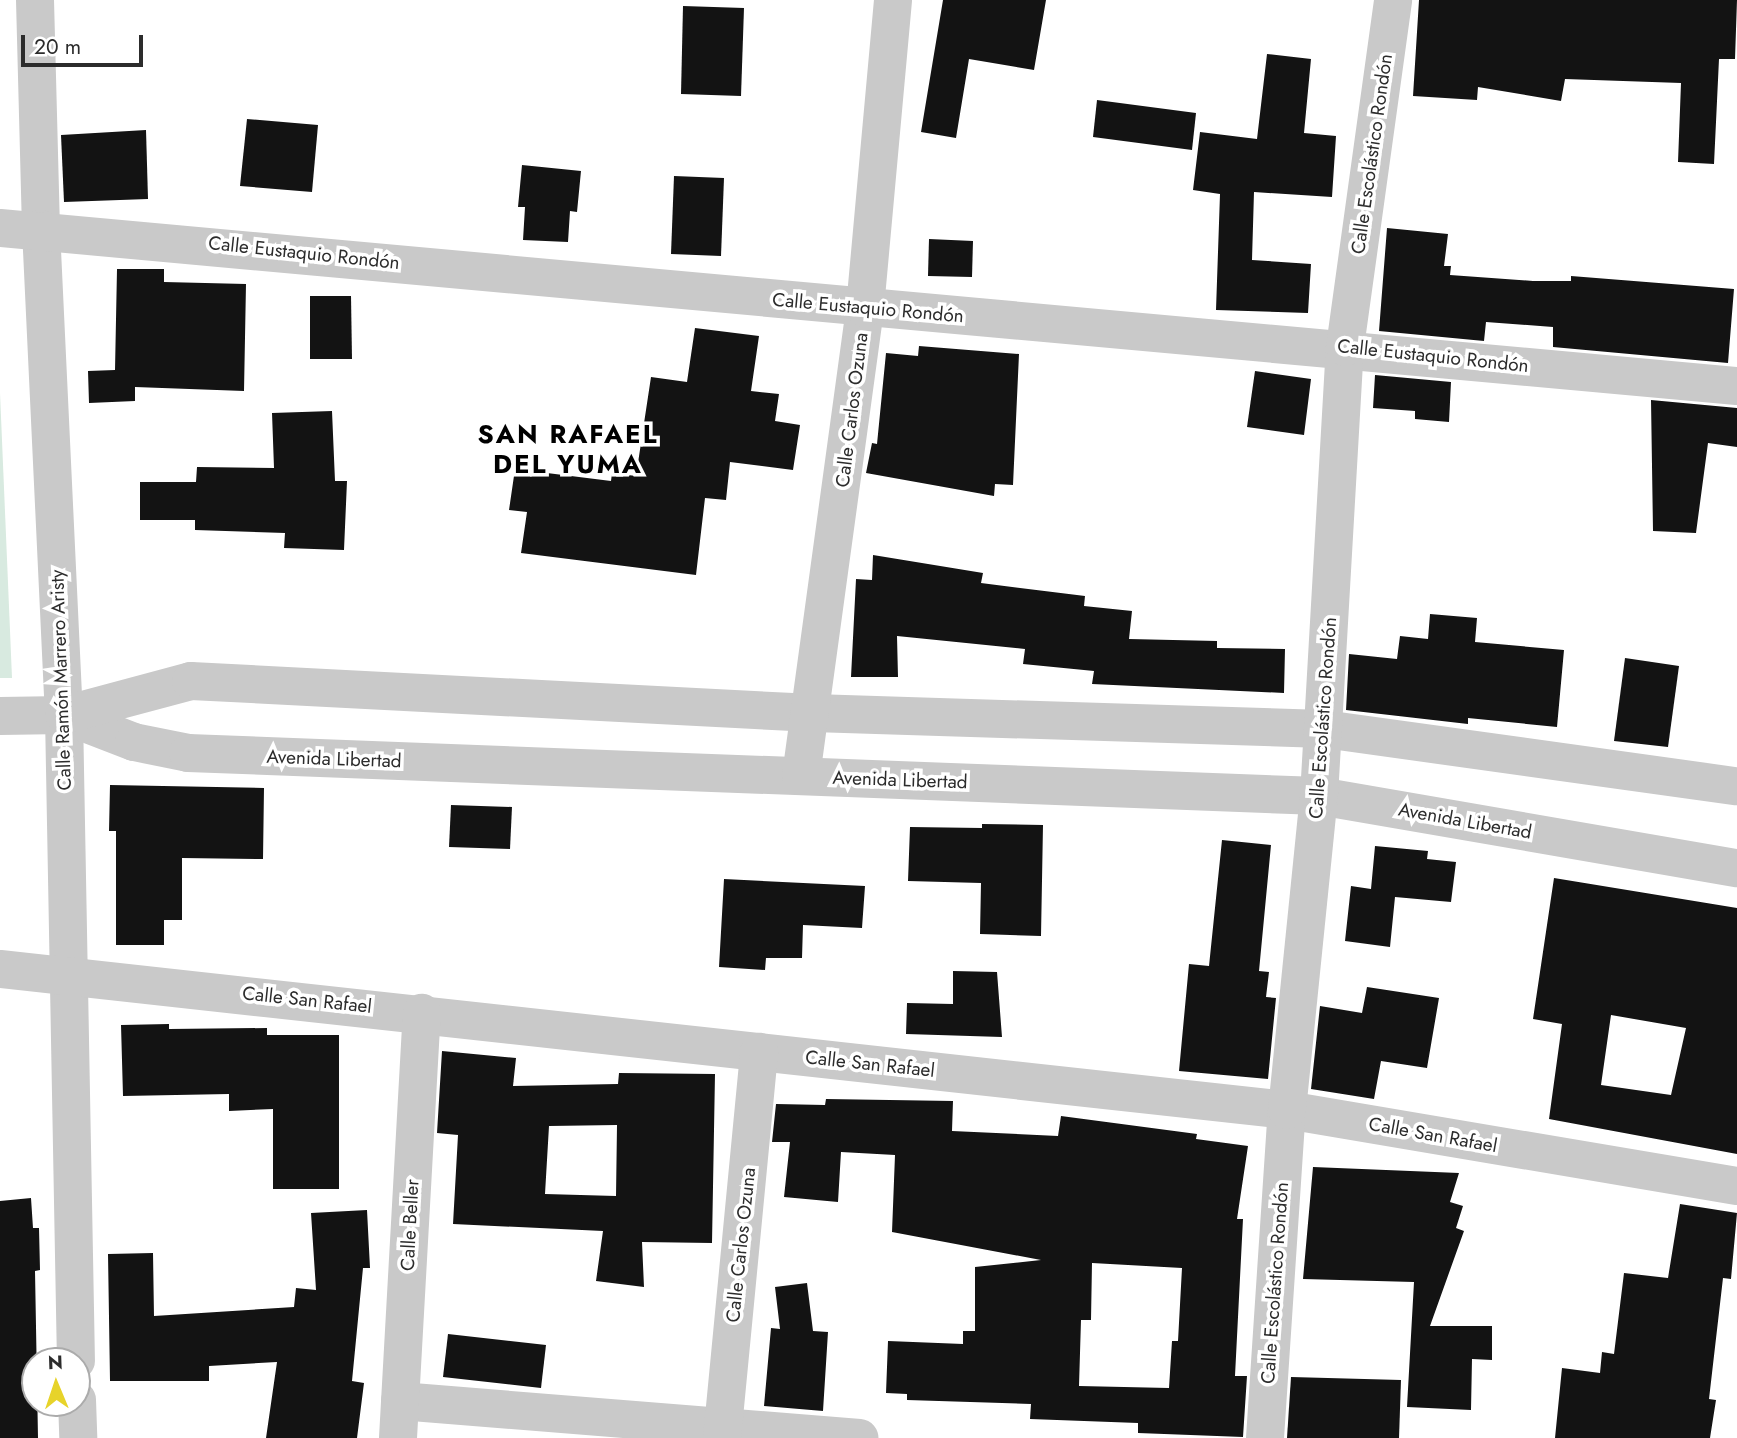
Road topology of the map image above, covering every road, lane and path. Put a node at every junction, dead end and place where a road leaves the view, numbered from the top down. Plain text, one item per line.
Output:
1 (35, 0) edge
2 (893, 0) edge
3 (1393, 0) edge
4 (0, 228) edge
5 (41, 229) junction
6 (865, 308) junction
7 (1345, 347) junction
8 (1737, 386) edge
9 (813, 713) junction
10 (64, 715) junction
11 (0, 716) edge
12 (1324, 729) junction
13 (801, 776) junction
14 (1737, 786) edge
15 (1319, 796) junction
16 (1737, 868) edge
17 (0, 969) edge
18 (69, 974) junction
19 (422, 1013) junction
20 (759, 1052) junction
21 (1287, 1110) junction
22 (1737, 1186) edge
23 (76, 1347) edge
24 (77, 1417) edge
25 (399, 1420) edge
26 (722, 1434) edge
27 (78, 1438) edge
28 (860, 1438) edge
29 (1265, 1438) edge

1 - 5 street, Calle Ramón Marrero Aristy
2 - 6 street, Calle Carlos Ozuna
3 - 7 street, Calle Escolástico Rondón
4 - 5 street, Calle Eustaquio Rondón
5 - 6 street, Calle Eustaquio Rondón
5 - 10 street, Calle Ramón Marrero Aristy
6 - 7 street, Calle Eustaquio Rondón
6 - 9 street, Calle Carlos Ozuna
7 - 8 street, Calle Eustaquio Rondón
7 - 12 street, Calle Escolástico Rondón
9 - 10 street, Avenida Libertad
9 - 12 street, Avenida Libertad
9 - 13 street, Calle Carlos Ozuna
10 - 11 street, Avenida Libertad
10 - 13 street, Avenida Libertad
10 - 18 street, Calle Ramón Marrero Aristy
12 - 14 street, Avenida Libertad
12 - 15 street, Calle Escolástico Rondón
13 - 15 street, Avenida Libertad
15 - 16 street, Avenida Libertad
15 - 21 street, Calle Escolástico Rondón
17 - 18 street, Calle San Rafael
18 - 19 street, Calle San Rafael
18 - 23 street, Calle Ramón Marrero Aristy
19 - 20 street, Calle San Rafael
19 - 25 street, Calle Beller
20 - 21 street, Calle San Rafael
20 - 26 street, Calle Carlos Ozuna
21 - 22 street, Calle San Rafael
21 - 29 street, Calle Escolástico Rondón
24 - 27 street
25 - 26 street
26 - 28 street

